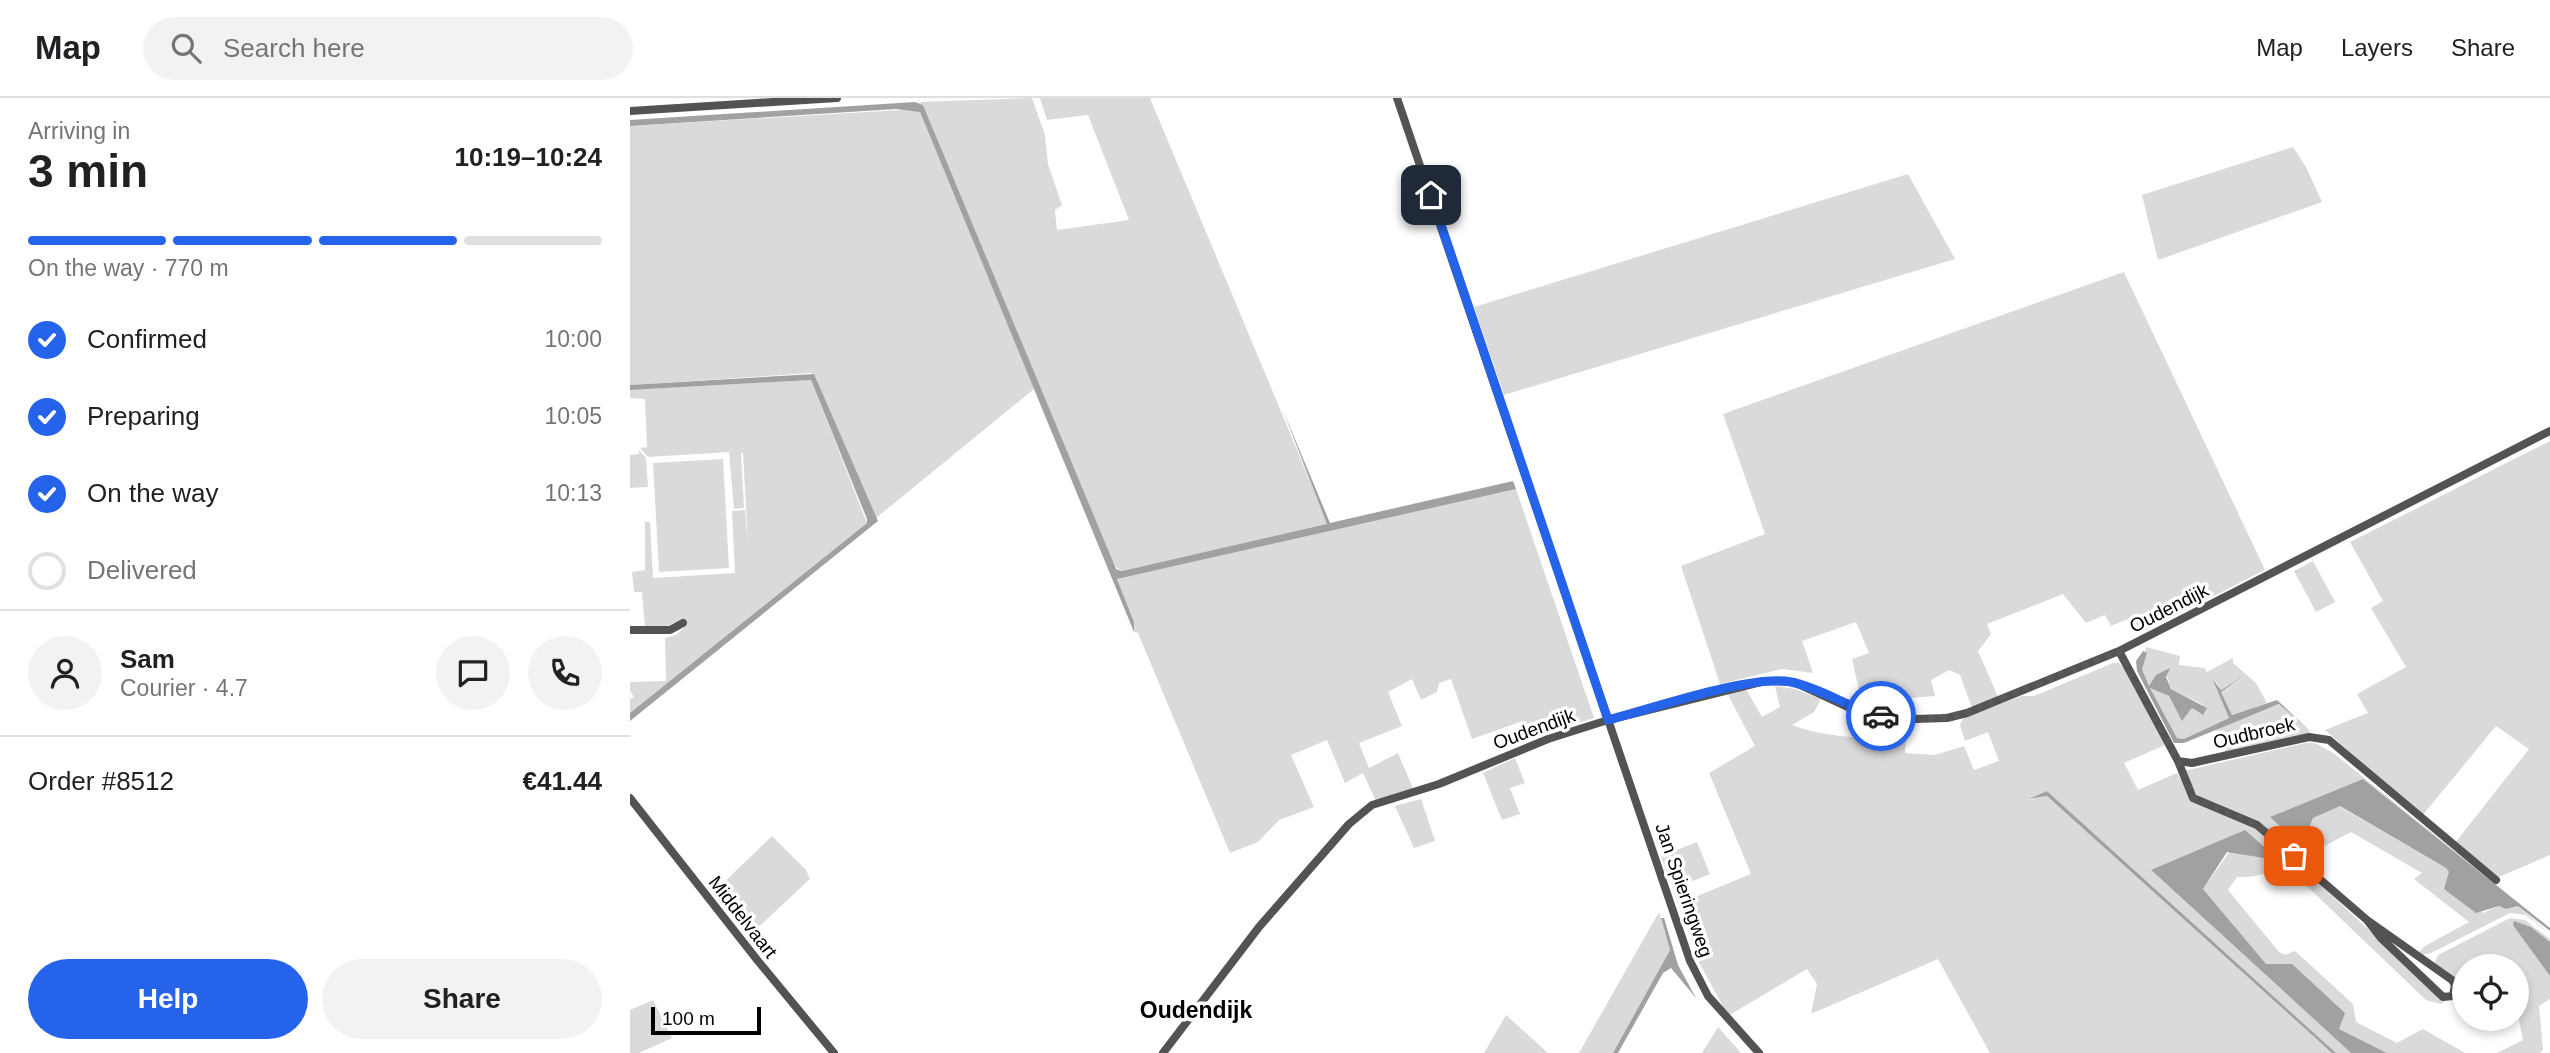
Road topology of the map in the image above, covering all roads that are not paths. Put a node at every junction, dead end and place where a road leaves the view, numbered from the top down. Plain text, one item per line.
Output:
1 (836, 98) edge
2 (1397, 98) edge
3 (630, 111) edge
4 (2550, 431) edge
5 (682, 623) dead end
6 (630, 630) edge
7 (2119, 651) junction
8 (1608, 720) junction
9 (2178, 761) junction
10 (630, 798) edge
11 (2496, 880) dead end
12 (2367, 920) junction
13 (834, 1053) edge
14 (1163, 1053) edge
15 (1759, 1053) edge

1 - 3 street
2 - 8 street, Jan Spieringweg
4 - 7 street, Oudendijk
5 - 6 street
7 - 8 street, Oudendijk
7 - 9 street
8 - 14 street, Oudendijk
8 - 15 street, Jan Spieringweg
9 - 11 street, Oudbroek
9 - 12 street
10 - 13 street, Middelvaart
12 - 12 street

